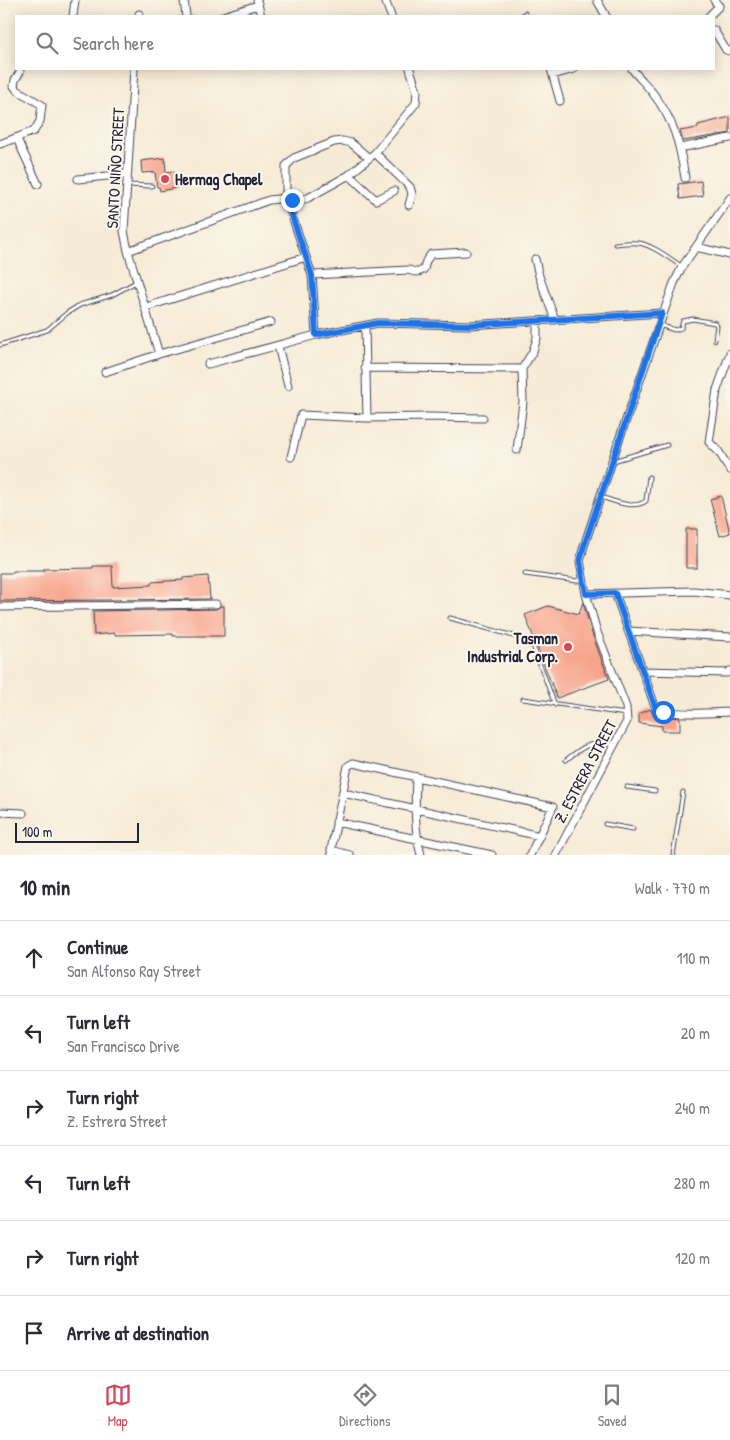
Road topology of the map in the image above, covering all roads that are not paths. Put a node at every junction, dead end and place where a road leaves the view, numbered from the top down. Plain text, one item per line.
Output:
1 (75, 0) edge
2 (184, 0) edge
3 (385, 0) edge
4 (597, 0) edge
5 (257, 2) edge
6 (719, 2) edge
7 (73, 15) edge
8 (186, 15) edge
9 (225, 15) edge
10 (260, 15) edge
11 (391, 15) edge
12 (605, 15) edge
13 (710, 15) edge
14 (715, 32) edge
15 (730, 51) edge
16 (134, 70) edge
17 (410, 70) edge
18 (567, 70) edge
19 (633, 70) edge
20 (20, 72) dead end
21 (552, 72) edge
22 (560, 101) dead end
23 (730, 138) edge
24 (16, 139) junction
25 (0, 144) edge
26 (680, 148) junction
27 (372, 155) junction
28 (127, 174) junction
29 (349, 175) junction
30 (685, 178) dead end
31 (78, 179) dead end
32 (38, 184) dead end
33 (126, 185) junction
34 (152, 186) dead end
35 (394, 191) dead end
36 (286, 198) junction
37 (730, 198) edge
38 (410, 205) dead end
39 (615, 244) dead end
40 (696, 247) junction
41 (128, 250) junction
42 (466, 252) dead end
43 (730, 255) edge
44 (306, 257) junction
45 (535, 259) dead end
46 (682, 267) junction
47 (312, 275) junction
48 (138, 281) junction
49 (146, 307) junction
50 (662, 313) junction
51 (555, 320) junction
52 (537, 321) junction
53 (271, 322) dead end
54 (658, 324) junction
55 (365, 326) junction
56 (316, 335) junction
57 (715, 340) dead end
58 (0, 345) edge
59 (278, 346) junction
60 (730, 353) edge
61 (159, 354) junction
62 (208, 364) dead end
63 (365, 368) junction
64 (522, 369) junction
65 (105, 372) dead end
66 (288, 386) dead end
67 (367, 418) junction
68 (483, 418) dead end
69 (667, 445) dead end
70 (517, 450) dead end
71 (291, 457) dead end
72 (612, 461) junction
73 (730, 470) edge
74 (649, 477) dead end
75 (600, 497) junction
76 (525, 574) dead end
77 (582, 579) junction
78 (615, 593) junction
79 (586, 594) junction
80 (730, 595) edge
81 (216, 604) dead end
82 (0, 607) edge
83 (450, 618) dead end
84 (628, 631) junction
85 (730, 637) edge
86 (643, 671) junction
87 (730, 671) edge
88 (523, 699) dead end
89 (555, 705) junction
90 (730, 712) edge
91 (627, 714) junction
92 (614, 744) junction
93 (566, 760) dead end
94 (416, 777) junction
95 (627, 787) dead end
96 (656, 791) dead end
97 (683, 792) dead end
98 (343, 793) junction
99 (415, 809) junction
100 (0, 812) edge
101 (24, 813) dead end
102 (336, 822) junction
103 (606, 824) dead end
104 (633, 830) dead end
105 (540, 836) junction
106 (416, 839) junction
107 (332, 853) edge
108 (350, 855) edge
109 (421, 855) edge
110 (492, 855) edge
111 (530, 855) edge
112 (556, 855) edge
113 (673, 855) edge

1 - 7 street
2 - 8 street
3 - 11 street
4 - 12 street
5 - 9 street
5 - 10 street
6 - 13 street
14 - 15 street
16 - 28 street, SANTO NIÑO STREET
17 - 27 street
18 - 21 street
19 - 26 street
20 - 24 street
21 - 22 street
23 - 26 street
24 - 25 street
24 - 32 street
26 - 30 street
27 - 29 street
27 - 36 street
27 - 38 street
28 - 31 street
28 - 33 street, SANTO NIÑO STREET
29 - 35 street
29 - 36 street
33 - 34 lane
33 - 41 street, SANTO NIÑO STREET
36 - 41 street
36 - 44 street
37 - 40 street, Z. ESTRERA STREET
39 - 46 lane
40 - 43 street
40 - 46 street, Z. ESTRERA STREET
41 - 48 street, SANTO NIÑO STREET
42 - 47 street
44 - 47 street
44 - 49 street
45 - 51 street
46 - 50 street, Z. ESTRERA STREET
47 - 56 street
48 - 49 street, SANTO NIÑO STREET
48 - 58 lane
49 - 61 street, SANTO NIÑO STREET
50 - 51 street
50 - 54 street, Z. ESTRERA STREET
51 - 52 street
52 - 55 street
52 - 64 street
53 - 61 street
54 - 57 lane
54 - 72 street, Z. ESTRERA STREET
55 - 56 street
55 - 63 street
56 - 59 street
59 - 62 street
59 - 66 street
60 - 73 street
61 - 65 street
63 - 64 street
63 - 67 street
64 - 70 street
67 - 68 street
67 - 71 street
69 - 72 lane
72 - 75 street, Z. ESTRERA STREET
74 - 75 lane
75 - 77 street, Z. ESTRERA STREET
76 - 77 lane
77 - 79 street, Z. ESTRERA STREET
78 - 79 street
78 - 80 street
78 - 84 street
79 - 91 street, Z. ESTRERA STREET
81 - 82 street
83 - 89 lane
84 - 85 street
84 - 86 street
86 - 87 street
86 - 90 street
88 - 89 lane
89 - 91 lane
91 - 92 street, Z. ESTRERA STREET
92 - 93 lane
92 - 112 street, Z. ESTRERA STREET
94 - 98 street
94 - 99 street
94 - 105 street
95 - 96 lane
97 - 113 lane
98 - 99 street
98 - 102 street
99 - 105 street
99 - 106 street
100 - 101 street
102 - 106 street
102 - 107 street
103 - 104 lane
105 - 111 street
106 - 109 street
106 - 110 street
107 - 108 street

